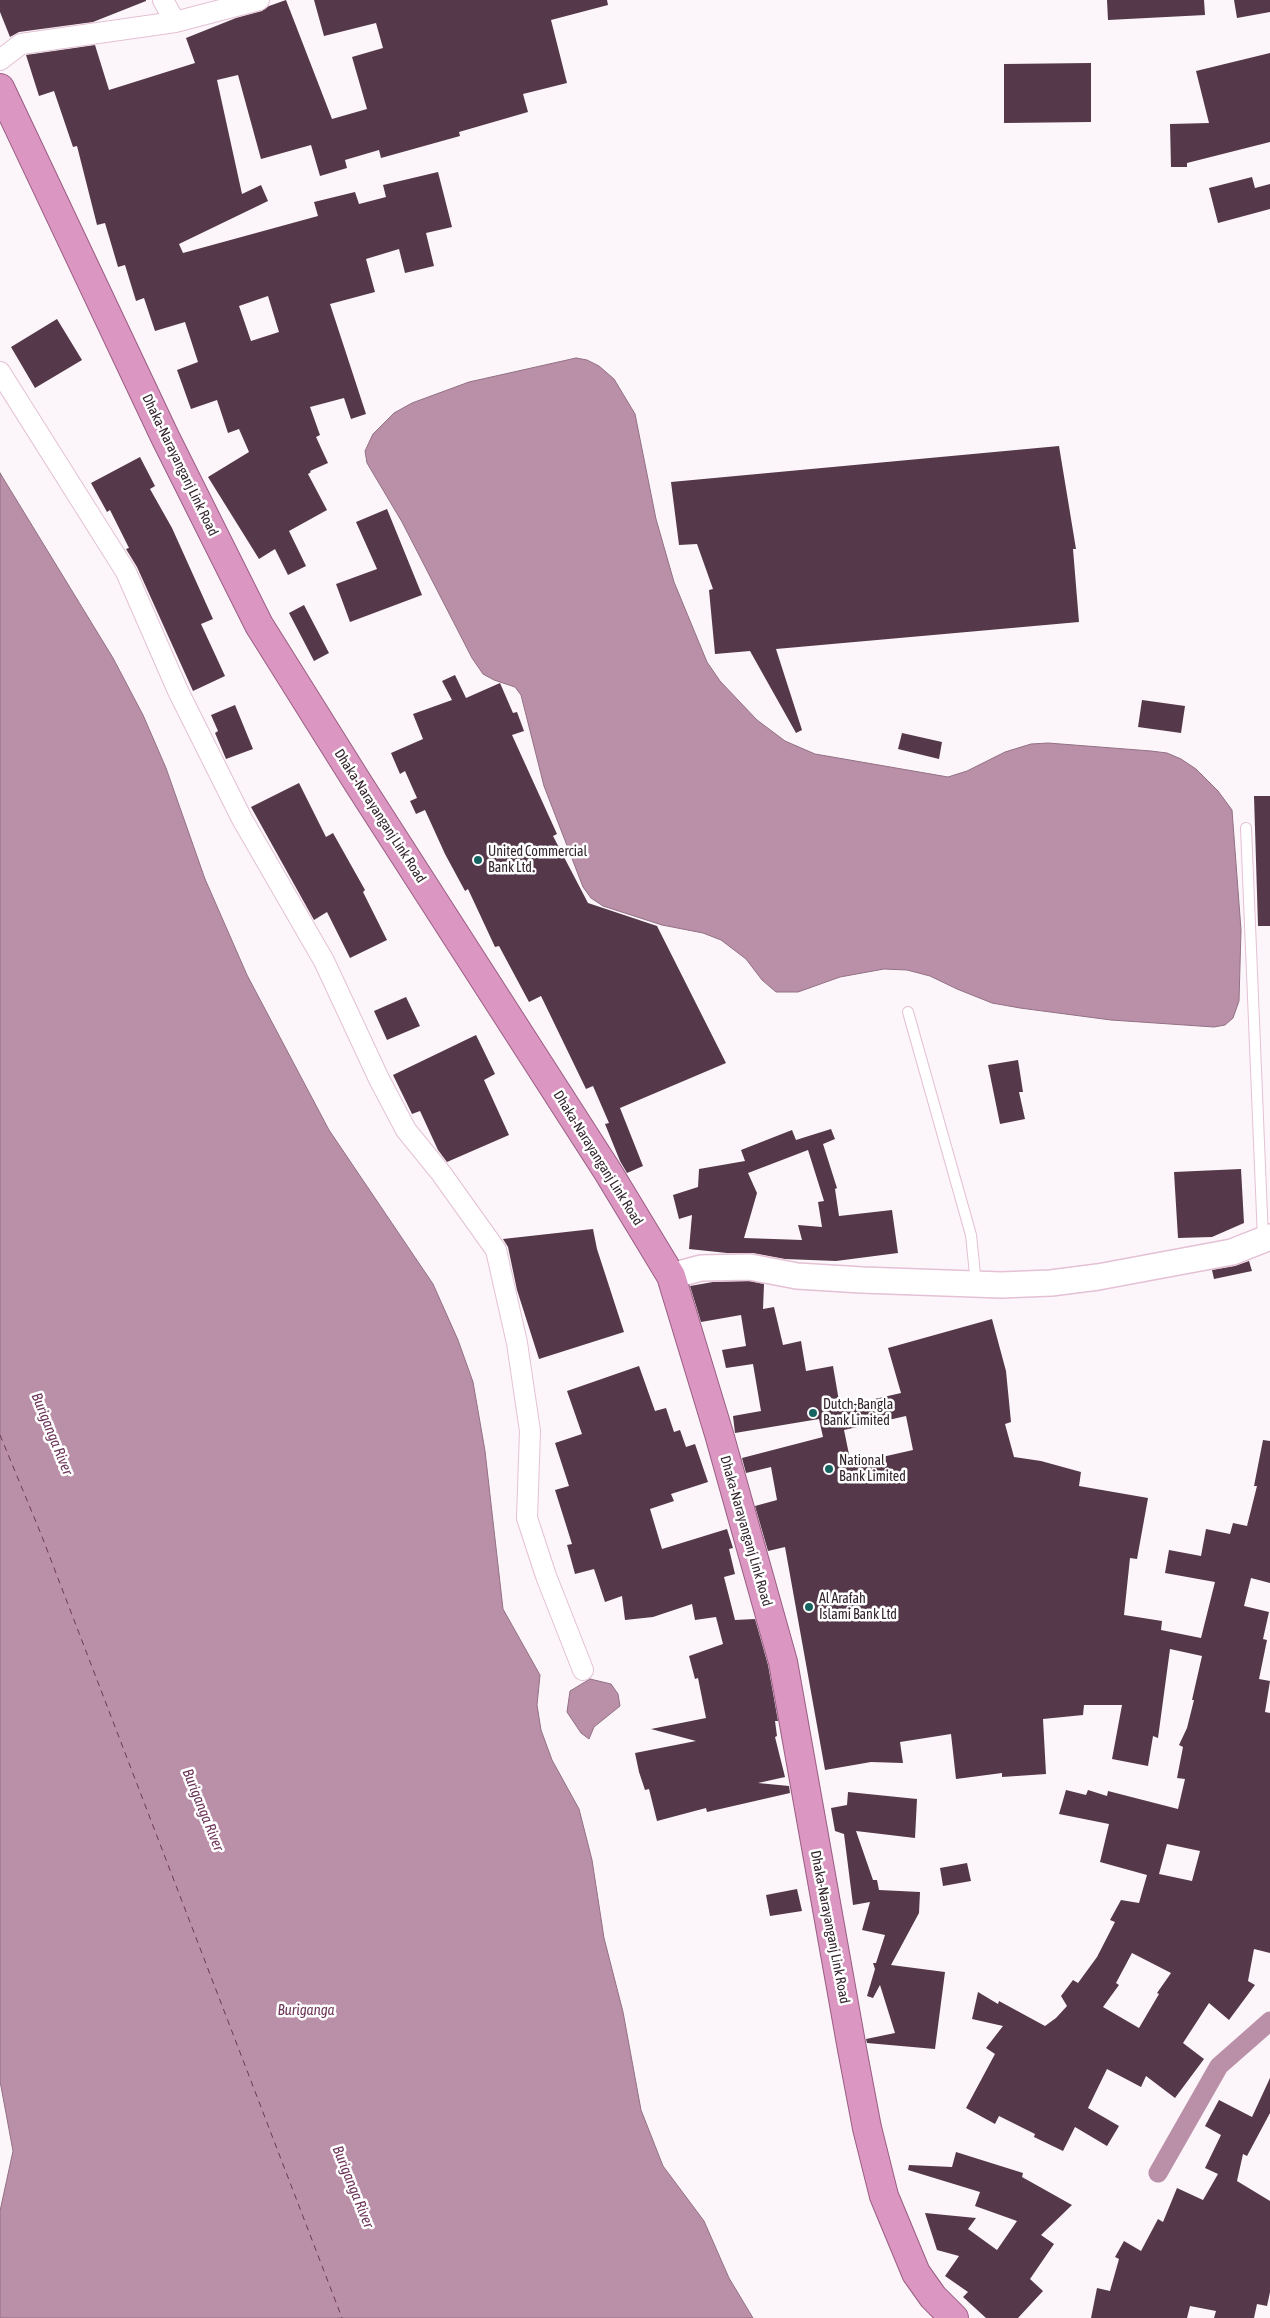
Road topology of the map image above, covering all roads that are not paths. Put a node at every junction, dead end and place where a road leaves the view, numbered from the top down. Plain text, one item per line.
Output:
1 (163, 0) edge
2 (259, 0) edge
3 (175, 22) junction
4 (0, 60) edge
5 (0, 88) edge
6 (0, 372) edge
7 (1246, 828) dead end
8 (908, 1012) dead end
9 (1267, 1238) edge
10 (671, 1276) junction
11 (976, 1284) junction
12 (583, 1670) dead end
13 (954, 2318) edge

1 - 3 street
2 - 3 street
3 - 4 street
5 - 10 highway, Dhaka-Narayanganj Link Road
6 - 12 street
7 - 9 lane
8 - 11 lane
9 - 11 street
10 - 11 street
10 - 13 highway, Dhaka-Narayanganj Link Road

